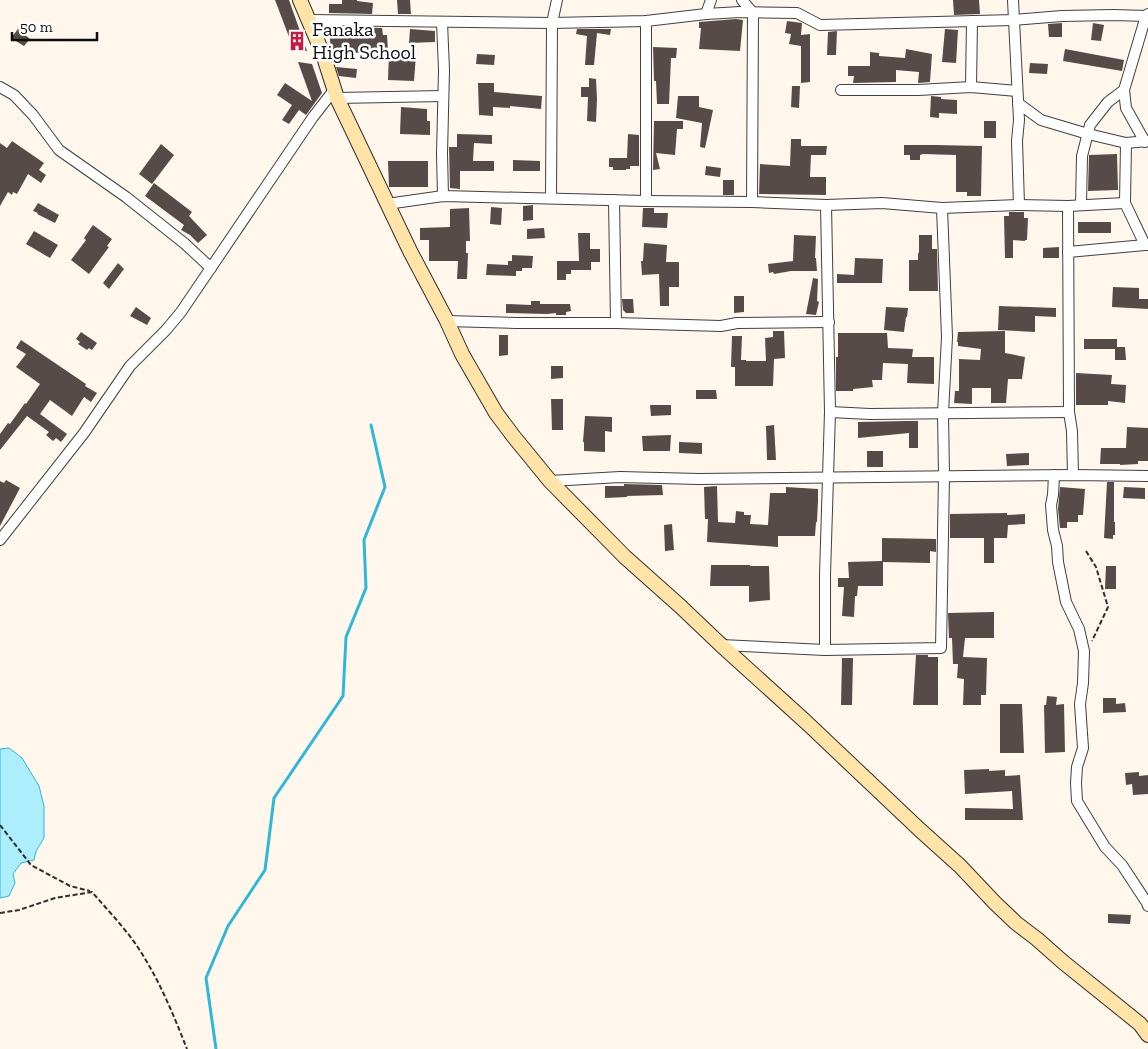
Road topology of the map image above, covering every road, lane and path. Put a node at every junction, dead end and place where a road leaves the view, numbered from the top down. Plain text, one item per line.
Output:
1 (300, 0) edge
2 (557, 0) edge
3 (711, 0) edge
4 (742, 0) edge
5 (1013, 0) edge
6 (753, 13) junction
7 (706, 14) junction
8 (1147, 15) edge
9 (310, 20) junction
10 (1014, 20) junction
11 (646, 21) junction
12 (972, 21) junction
13 (442, 22) junction
14 (552, 23) junction
15 (0, 87) edge
16 (971, 87) junction
17 (841, 90) dead end
18 (1124, 90) junction
19 (1017, 91) junction
20 (336, 94) junction
21 (443, 96) junction
22 (1018, 103) junction
23 (1088, 134) junction
24 (1146, 142) edge
25 (1126, 143) junction
26 (443, 196) junction
27 (551, 198) junction
28 (614, 200) junction
29 (646, 201) junction
30 (752, 202) junction
31 (1125, 203) junction
32 (387, 204) junction
33 (826, 205) junction
34 (1019, 205) junction
35 (1068, 206) junction
36 (1081, 206) junction
37 (942, 208) junction
38 (1147, 245) edge
39 (1068, 252) junction
40 (212, 268) junction
41 (447, 321) junction
42 (616, 322) junction
43 (828, 322) junction
44 (830, 412) junction
45 (1069, 412) junction
46 (943, 413) junction
47 (1054, 475) junction
48 (1073, 475) junction
49 (828, 476) junction
50 (944, 476) junction
51 (1148, 476) edge
52 (550, 481) junction
53 (0, 540) edge
54 (1086, 551) dead end
55 (721, 645) junction
56 (825, 650) junction
57 (1084, 659) junction
58 (0, 825) edge
59 (92, 892) junction
60 (1148, 906) edge
61 (0, 913) edge
62 (1148, 1035) edge
63 (187, 1049) edge

1 - 9 main road
2 - 14 street
3 - 7 street
4 - 6 street
5 - 10 street
6 - 7 street
6 - 12 street
6 - 30 street
7 - 11 street
8 - 10 street
8 - 18 street
9 - 13 street
9 - 20 main road
10 - 12 street
10 - 19 street
11 - 14 street
11 - 29 street
12 - 16 street
13 - 14 street
13 - 21 street
14 - 27 street
15 - 40 street
16 - 17 street
16 - 19 street
18 - 23 street
18 - 24 street
19 - 22 street
20 - 21 street
20 - 32 main road
20 - 40 street
21 - 26 street
22 - 23 street
22 - 34 street
23 - 25 street
23 - 36 street
24 - 25 street
25 - 31 street
26 - 27 street
26 - 32 street
27 - 28 street
28 - 29 street
28 - 42 street
29 - 30 street
30 - 33 street
31 - 36 street
31 - 38 street
32 - 41 main road
33 - 37 street
33 - 43 street
34 - 35 street
34 - 37 street
35 - 36 street
35 - 39 street
37 - 46 street
38 - 39 street
39 - 45 street
40 - 53 street
41 - 42 street
41 - 52 main road
42 - 43 street
43 - 44 street
44 - 46 street
44 - 49 street
45 - 46 street
45 - 48 street
46 - 50 street
47 - 48 street
47 - 50 street
47 - 57 street
48 - 51 street
49 - 50 street
49 - 52 street
49 - 56 street
50 - 56 street
52 - 55 main road
54 - 57 path
55 - 56 street
55 - 62 main road
57 - 60 street
58 - 59 path
59 - 61 path
59 - 63 path

